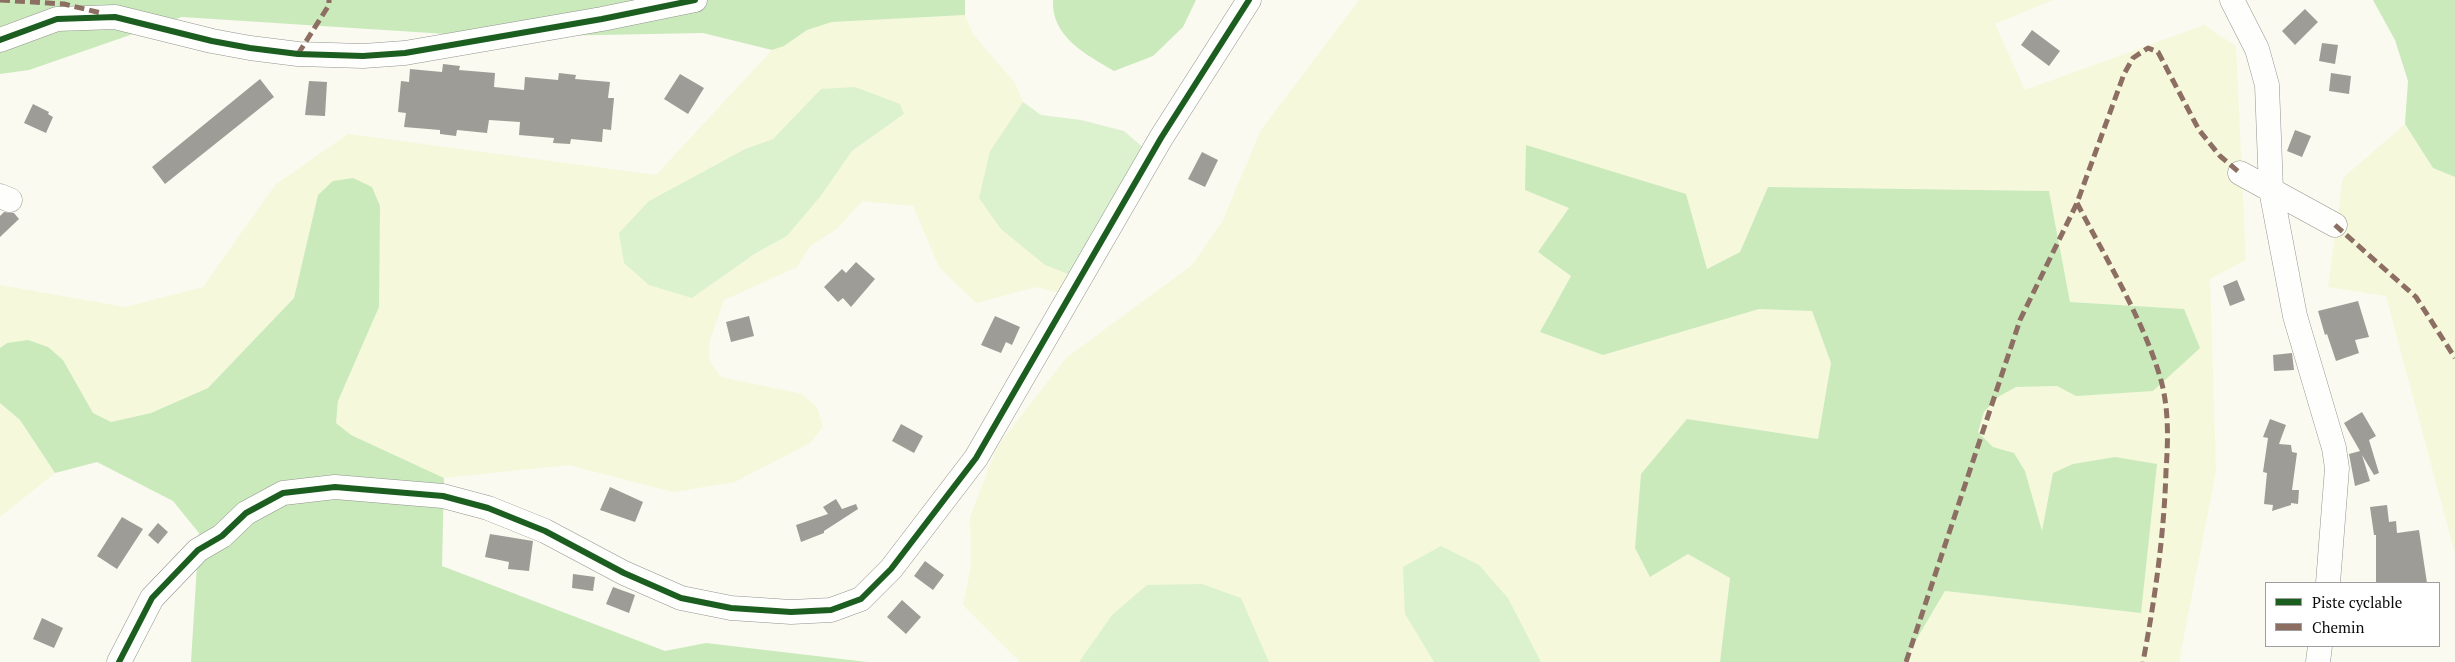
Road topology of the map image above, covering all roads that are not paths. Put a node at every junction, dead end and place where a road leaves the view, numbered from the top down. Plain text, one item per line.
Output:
1 (695, 0) edge
2 (1249, 0) edge
3 (2232, 0) edge
4 (0, 40) edge
5 (2240, 173) dead end
6 (2271, 190) junction
7 (2335, 225) dead end
8 (2328, 582) edge
9 (2320, 647) edge
10 (118, 662) edge
11 (2318, 662) edge

1 - 4 street
2 - 10 street
3 - 6 street
5 - 6 street
6 - 7 street
6 - 8 street
9 - 11 street

